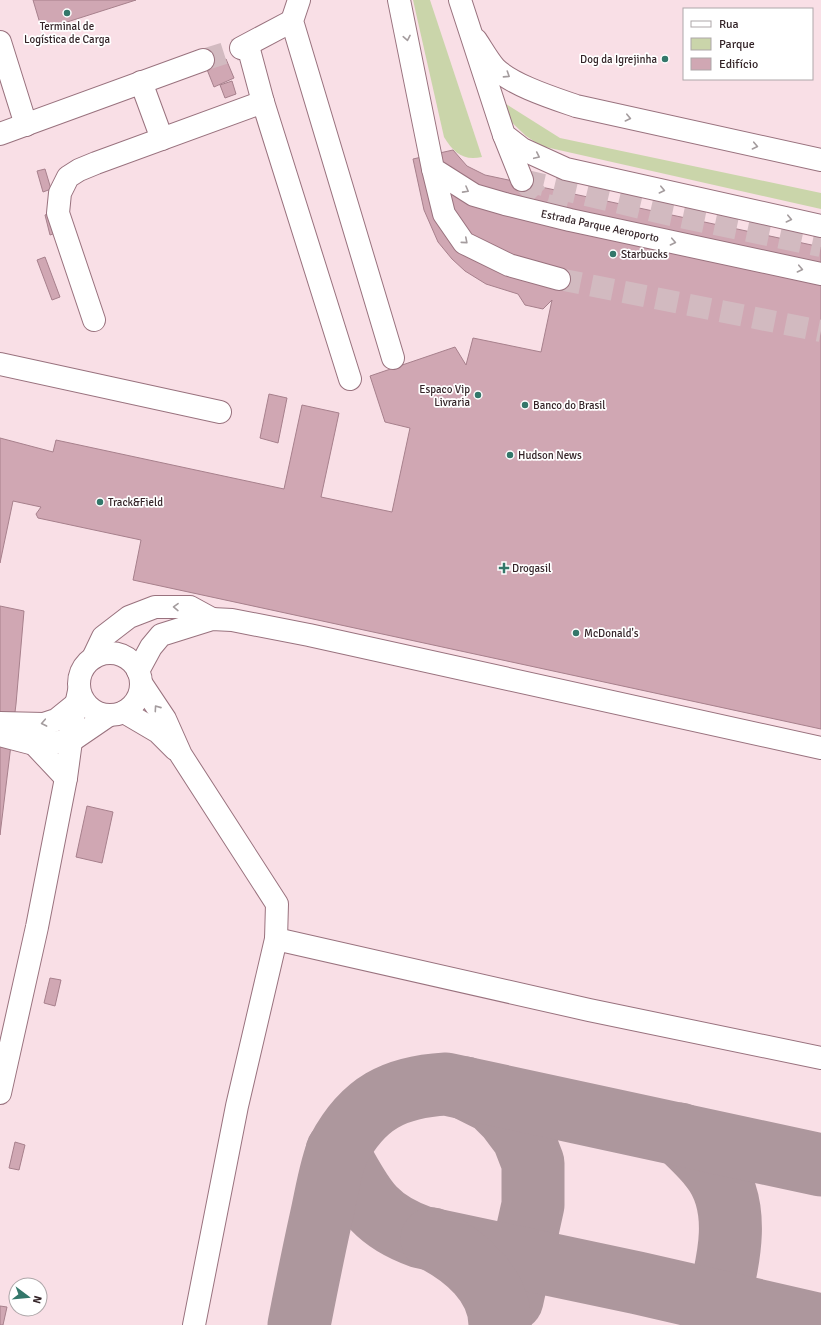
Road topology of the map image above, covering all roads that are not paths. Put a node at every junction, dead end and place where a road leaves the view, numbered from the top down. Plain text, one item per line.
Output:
1 (298, 0) edge
2 (399, 0) edge
3 (460, 0) edge
4 (292, 21) junction
5 (473, 36) junction
6 (0, 42) edge
7 (203, 60) tunnel mouth
8 (141, 82) junction
9 (263, 102) junction
10 (26, 125) junction
11 (0, 134) edge
12 (504, 135) junction
13 (162, 139) junction
14 (821, 160) edge
15 (433, 169) junction
16 (522, 180) dead end
17 (821, 226) edge
18 (821, 274) edge
19 (559, 279) tunnel mouth
20 (94, 320) dead end
21 (393, 358) dead end
22 (0, 364) edge
23 (350, 378) dead end
24 (220, 412) dead end
25 (212, 618) junction
26 (93, 658) junction
27 (139, 677) junction
28 (78, 697) junction
29 (116, 714) junction
30 (0, 723) edge
31 (0, 735) edge
32 (71, 741) junction
33 (34, 744) junction
34 (821, 748) edge
35 (181, 755) junction
36 (66, 778) junction
37 (276, 939) junction
38 (821, 1058) edge
39 (0, 1093) edge
40 (194, 1325) edge

1 - 4 street
2 -> 15 street
3 - 5 street
4 - 9 street
4 - 21 street
5 - 12 street
5 -> 14 street
6 - 10 street
7 - 8 street
8 - 10 street
8 - 13 street
9 - 13 street
9 - 23 street
10 - 11 street
12 - 16 street
12 -> 17 street
13 - 20 street
15 -> 18 street, Estrada Parque Aeroporto
15 -> 19 street
22 - 24 street
25 -> 26 street
25 - 27 street
25 - 34 street
26 - 27 street
26 - 28 street
27 - 29 street
35 -> 27 street
28 - 29 street
28 -> 30 street
28 - 32 street
29 - 32 street
29 - 35 street
31 - 33 street
32 - 33 street
32 - 36 street
33 - 36 street
35 - 37 street
36 - 39 street
37 - 38 street
37 - 40 street

